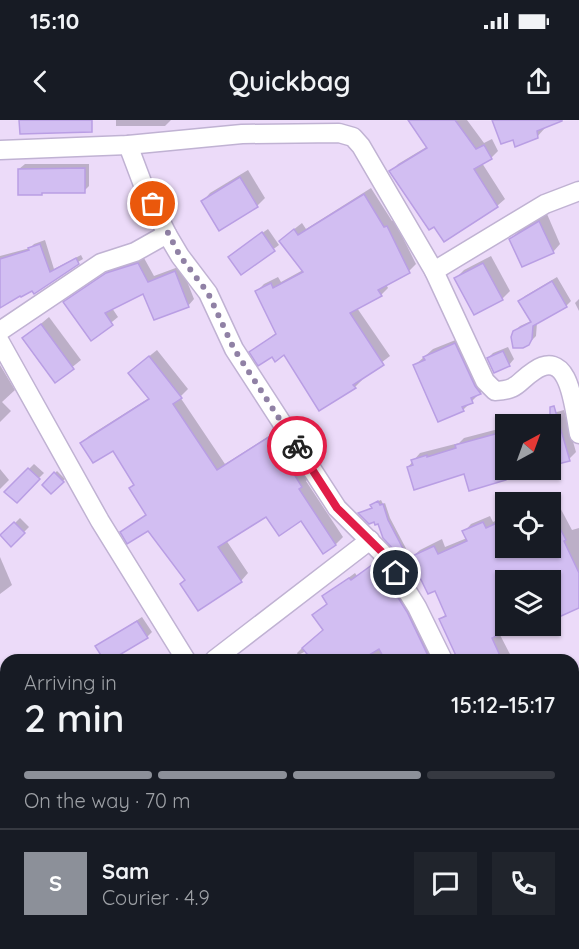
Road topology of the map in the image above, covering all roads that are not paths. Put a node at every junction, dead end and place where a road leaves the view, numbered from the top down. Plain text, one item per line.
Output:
1 (239, 127) edge
2 (128, 146) junction
3 (0, 150) edge
4 (579, 191) edge
5 (167, 234) junction
6 (434, 271) junction
7 (0, 331) edge
8 (0, 342) edge
9 (579, 434) edge
10 (370, 540) junction
11 (182, 654) edge
12 (222, 654) edge
13 (440, 654) edge

1 - 2 street
1 - 6 street
2 - 3 street
2 - 5 street
4 - 6 street
5 - 7 street
5 - 10 street
6 - 9 street
8 - 11 street
10 - 12 street
10 - 13 street

